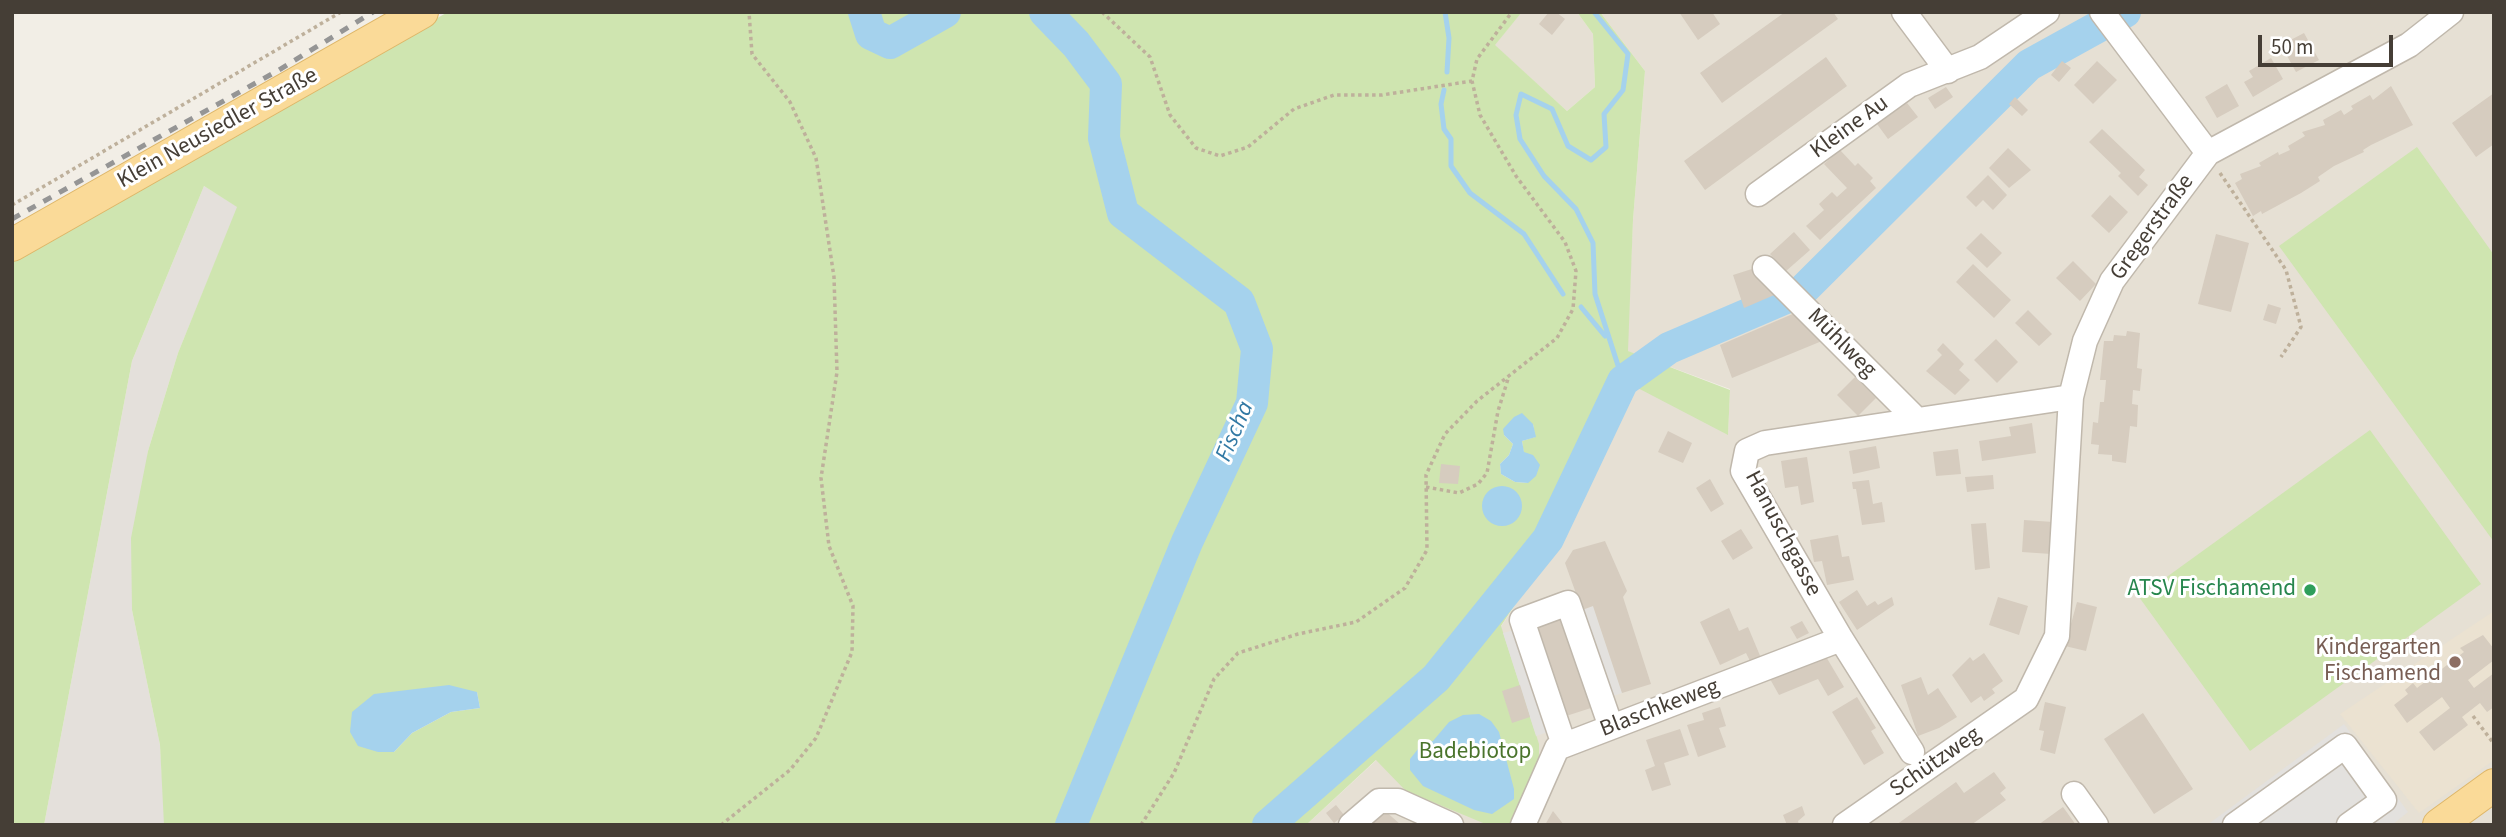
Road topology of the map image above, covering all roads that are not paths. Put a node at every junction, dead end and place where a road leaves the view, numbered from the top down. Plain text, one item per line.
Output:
1 (422, 12) edge
2 (1904, 12) edge
3 (2047, 12) edge
4 (2102, 12) edge
5 (2451, 12) edge
6 (1948, 71) junction
7 (2208, 153) junction
8 (1758, 194) dead end
9 (12, 245) edge
10 (1765, 268) dead end
11 (2071, 397) junction
12 (1917, 420) junction
13 (1841, 639) junction
14 (2026, 699) joint
15 (1611, 727) junction
16 (1564, 746) junction
17 (1912, 752) dead end
18 (2494, 785) edge
19 (2074, 794) dead end
20 (1351, 825) edge
21 (1451, 825) edge
22 (1522, 825) edge
23 (1845, 825) edge
24 (2096, 825) edge
25 (2235, 825) edge
26 (2349, 825) edge
27 (2439, 825) edge

1 - 9 main road, Klein Neusiedler Straße
2 - 6 street
3 - 6 street, Kleine Au
4 - 7 street
5 - 7 street, Gregerstraße
6 - 8 street, Kleine Au
7 - 11 street, Gregerstraße
10 - 12 street, Mühlweg
11 - 12 street, Hanuschgasse
11 - 14 street, Gregerstraße
12 - 13 street, Hanuschgasse
13 - 15 street, Blaschkeweg
13 - 17 street, Hanuschgasse
14 - 23 street, Schützweg
15 - 16 street, Blaschkeweg
15 - 16 street
16 - 22 street
18 - 27 main road
19 - 24 street
20 - 21 street
25 - 26 street

